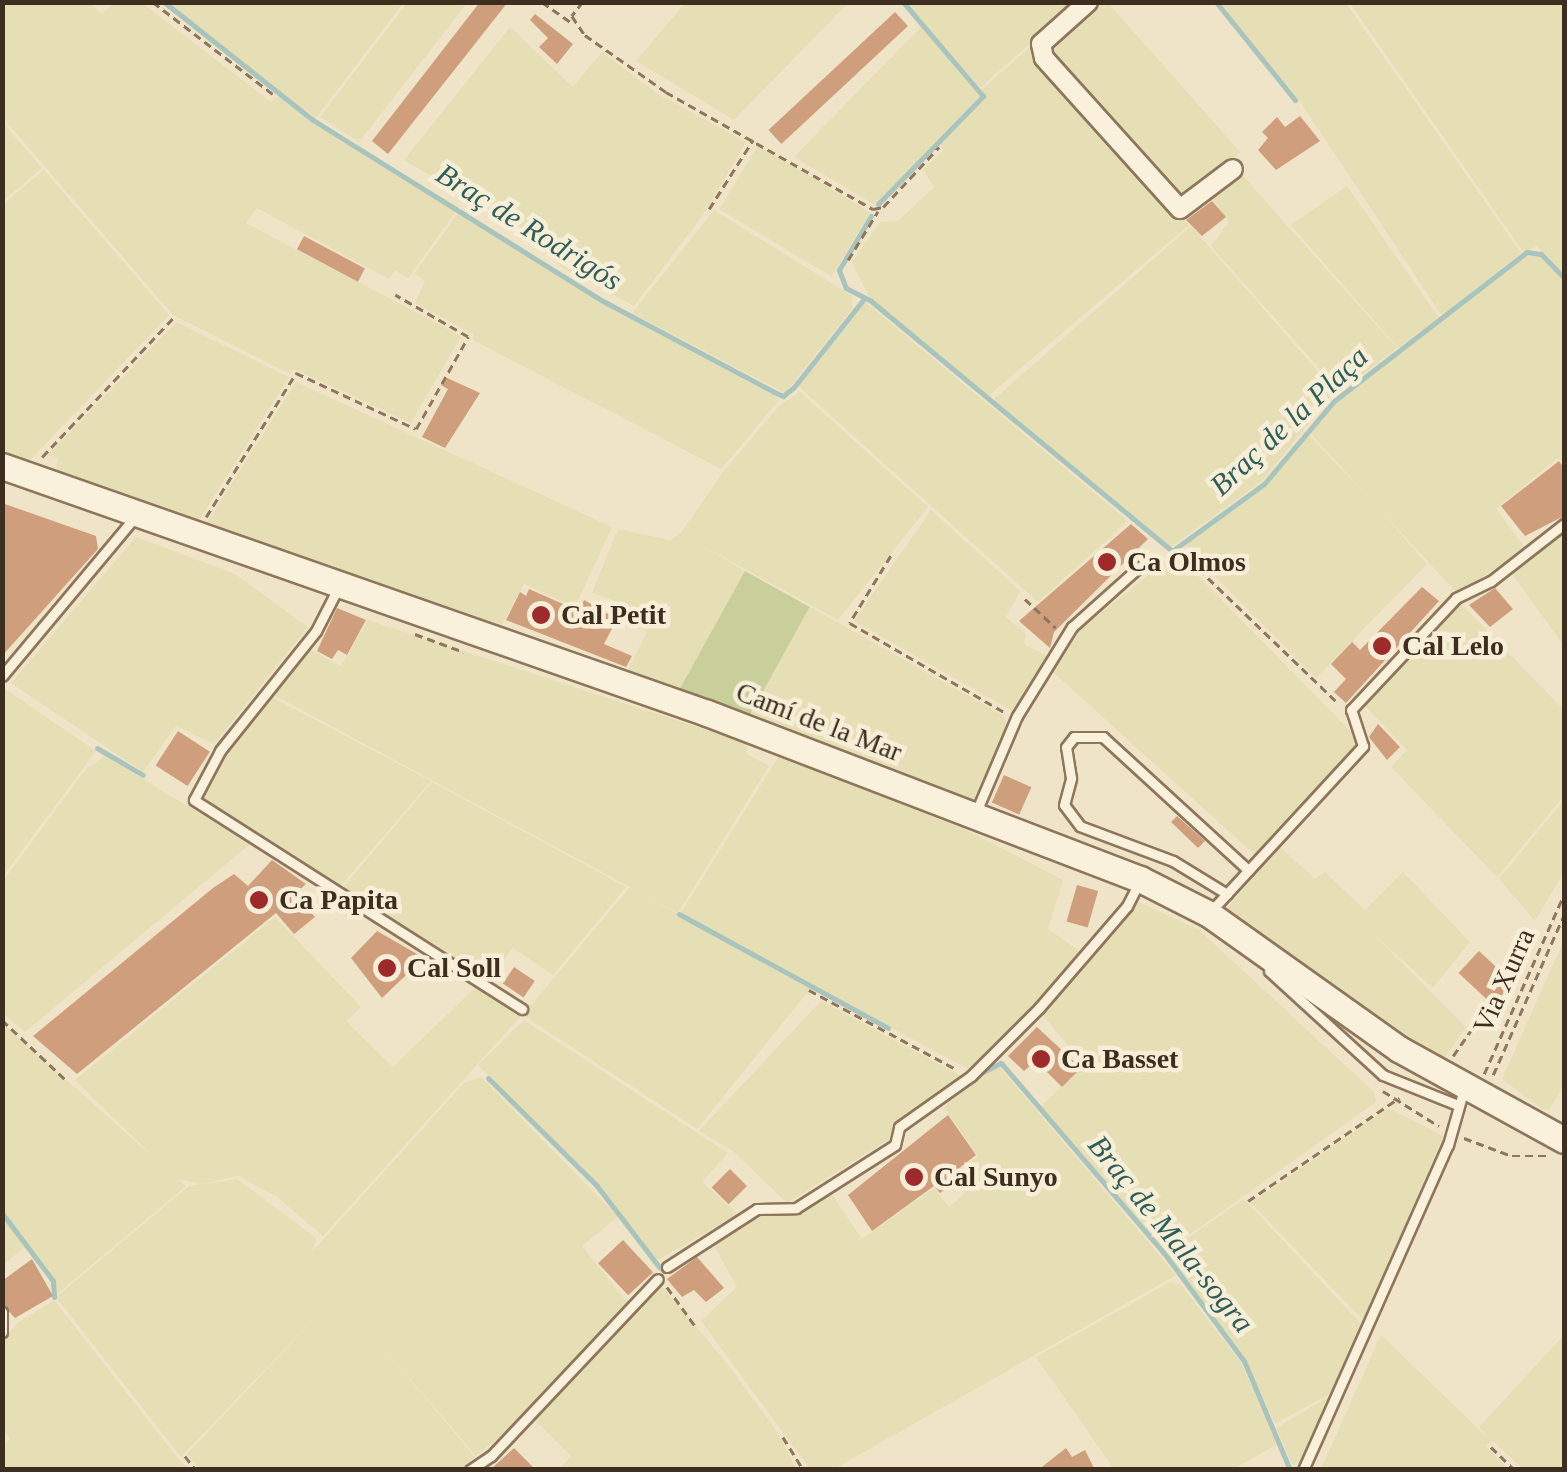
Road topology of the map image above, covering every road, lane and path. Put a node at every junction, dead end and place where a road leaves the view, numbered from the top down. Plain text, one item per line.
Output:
1 (153, 2) edge
2 (542, 2) edge
3 (583, 2) edge
4 (1088, 2) edge
5 (572, 22) junction
6 (273, 94) dead end
7 (754, 139) junction
8 (940, 147) dead end
9 (1233, 169) dead end
10 (709, 209) dead end
11 (879, 210) junction
12 (848, 260) dead end
13 (395, 295) dead end
14 (173, 318) dead end
15 (2, 466) edge
16 (36, 478) junction
17 (137, 514) junction
18 (1564, 524) edge
19 (195, 535) junction
20 (1180, 551) dead end
21 (891, 556) dead end
22 (1138, 567) dead end
23 (339, 586) junction
24 (1026, 599) dead end
25 (404, 630) dead end
26 (1070, 633) junction
27 (475, 654) dead end
28 (2, 676) edge
29 (1350, 714) junction
30 (1015, 719) junction
31 (974, 814) junction
32 (1248, 870) junction
33 (1140, 880) junction
34 (1227, 894) junction
35 (1564, 894) edge
36 (1208, 914) junction
37 (1564, 916) edge
38 (1233, 931) junction
39 (809, 990) dead end
40 (522, 1010) dead end
41 (2, 1020) edge
42 (1473, 1027) dead end
43 (1440, 1074) junction
44 (971, 1076) junction
45 (66, 1080) dead end
46 (1380, 1088) dead end
47 (1412, 1088) junction
48 (1470, 1094) junction
49 (1394, 1101) junction
50 (1452, 1132) junction
51 (1564, 1140) edge
52 (1564, 1156) edge
53 (1248, 1201) dead end
54 (667, 1266) dead end
55 (658, 1279) joint
56 (2, 1312) edge
57 (696, 1327) dead end
58 (2, 1332) edge
59 (783, 1436) dead end
60 (1492, 1447) dead end
61 (185, 1456) dead end
62 (196, 1470) edge
63 (470, 1470) edge
64 (804, 1470) edge
65 (1302, 1470) edge
66 (1514, 1470) edge

1 - 6 path
2 - 5 path
3 - 5 path
4 - 9 street
5 - 7 path
7 - 10 path
7 - 11 path
8 - 11 path
11 - 12 path
13 - 19 path
14 - 16 path
15 - 16 main road, Camí de la Mar
16 - 17 main road, Camí de la Mar
17 - 19 main road, Camí de la Mar
17 - 28 lane
18 - 29 lane
19 - 23 main road, Camí de la Mar
20 - 29 path
21 - 30 path
22 - 26 lane
23 - 31 main road, Camí de la Mar
23 - 40 lane
24 - 26 path
25 - 27 path
26 - 30 lane
29 - 32 lane
30 - 31 lane
31 - 33 main road, Camí de la Mar
32 - 34 lane
32 - 34 lane
33 - 36 main road, Camí de la Mar
33 - 44 lane
34 - 36 lane
35 - 48 path, Via Xurra
36 - 38 main road, Camí de la Mar
37 - 48 path
38 - 43 main road, Camí de la Mar
38 - 47 lane
39 - 44 path
41 - 45 path
42 - 43 path
43 - 48 main road, Camí de la Mar
44 - 54 lane
46 - 49 path
47 - 48 lane
47 - 49 path
48 - 50 lane
48 - 51 main road, Camí de la Mar
49 - 50 path
49 - 53 path
50 - 52 path
50 - 65 lane
55 - 57 path
55 - 63 lane
56 - 58 lane
59 - 64 path
60 - 66 path
61 - 62 path

